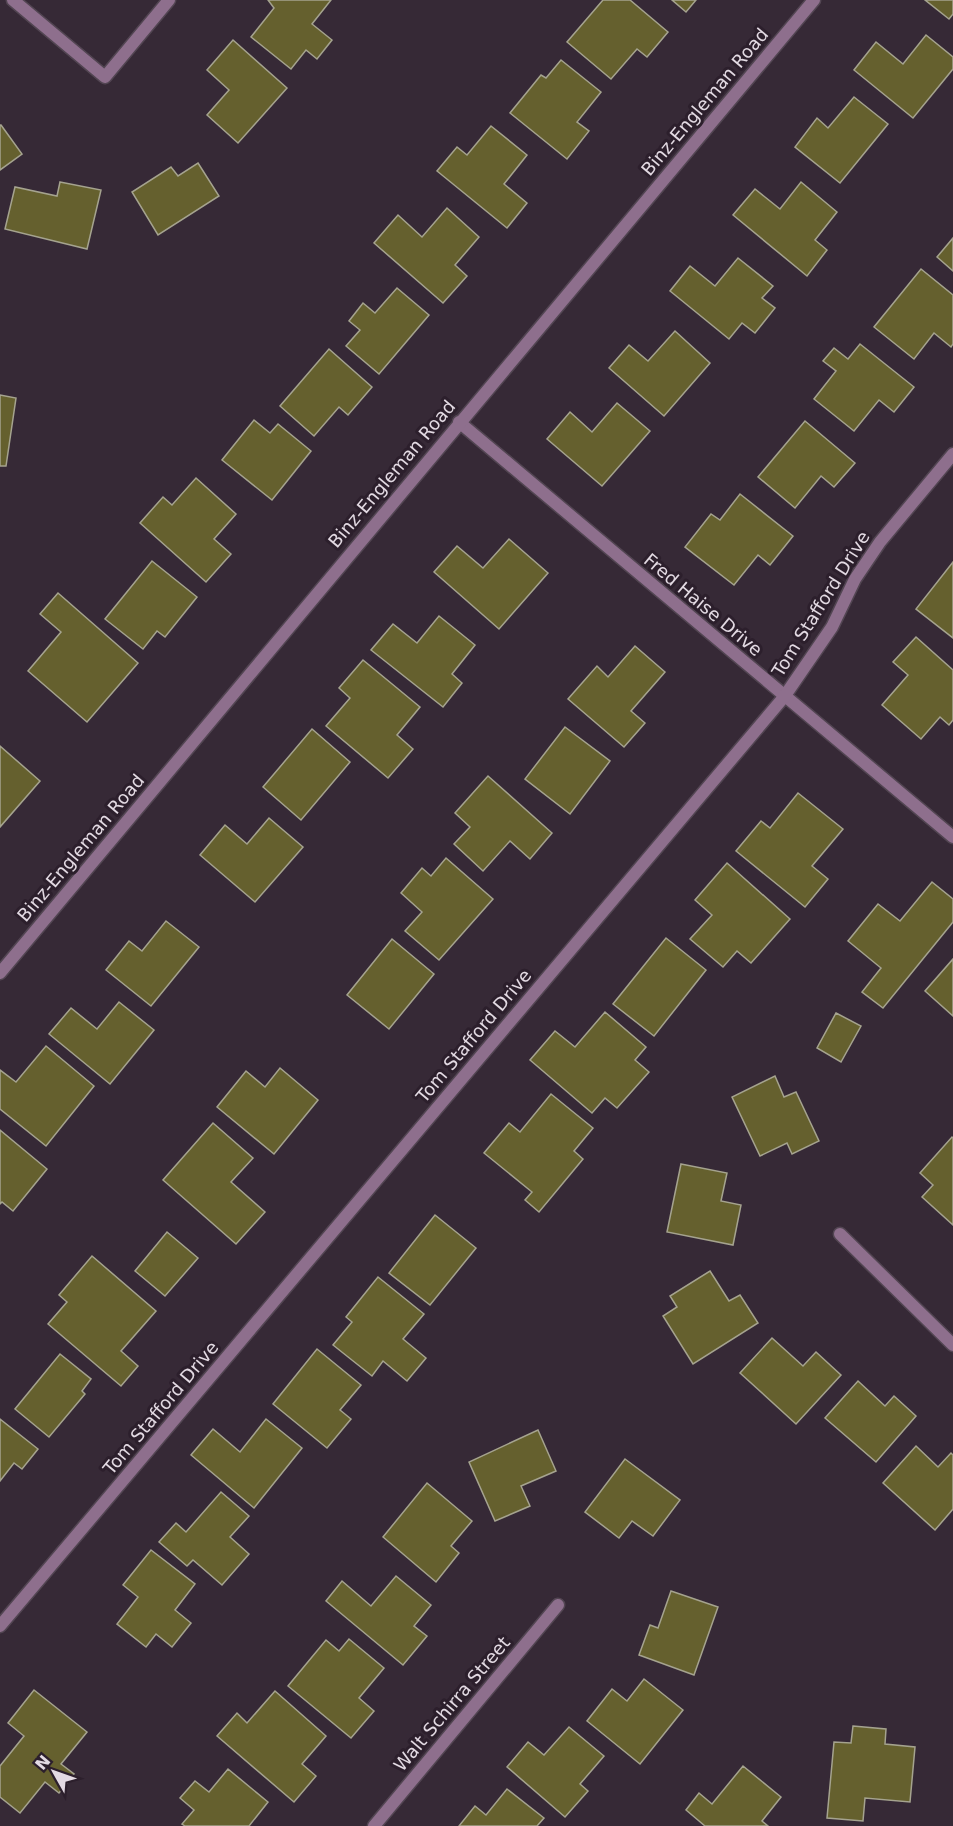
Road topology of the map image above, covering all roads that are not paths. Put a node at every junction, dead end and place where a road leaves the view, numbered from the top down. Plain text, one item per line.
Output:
1 (13, 0) edge
2 (169, 0) edge
3 (814, 0) edge
4 (459, 422) junction
5 (953, 454) edge
6 (784, 697) junction
7 (953, 837) edge
8 (0, 973) edge
9 (840, 1234) dead end
10 (953, 1346) edge
11 (558, 1605) dead end
12 (0, 1626) edge
13 (374, 1826) edge

1 - 2 street
3 - 4 street, Binz-Engleman Road
4 - 6 street, Fred Haise Drive
4 - 8 street, Binz-Engleman Road
5 - 6 street, Tom Stafford Drive
6 - 7 street, Fred Haise Drive
6 - 12 street, Tom Stafford Drive
9 - 10 street
11 - 13 street, Walt Schirra Street

